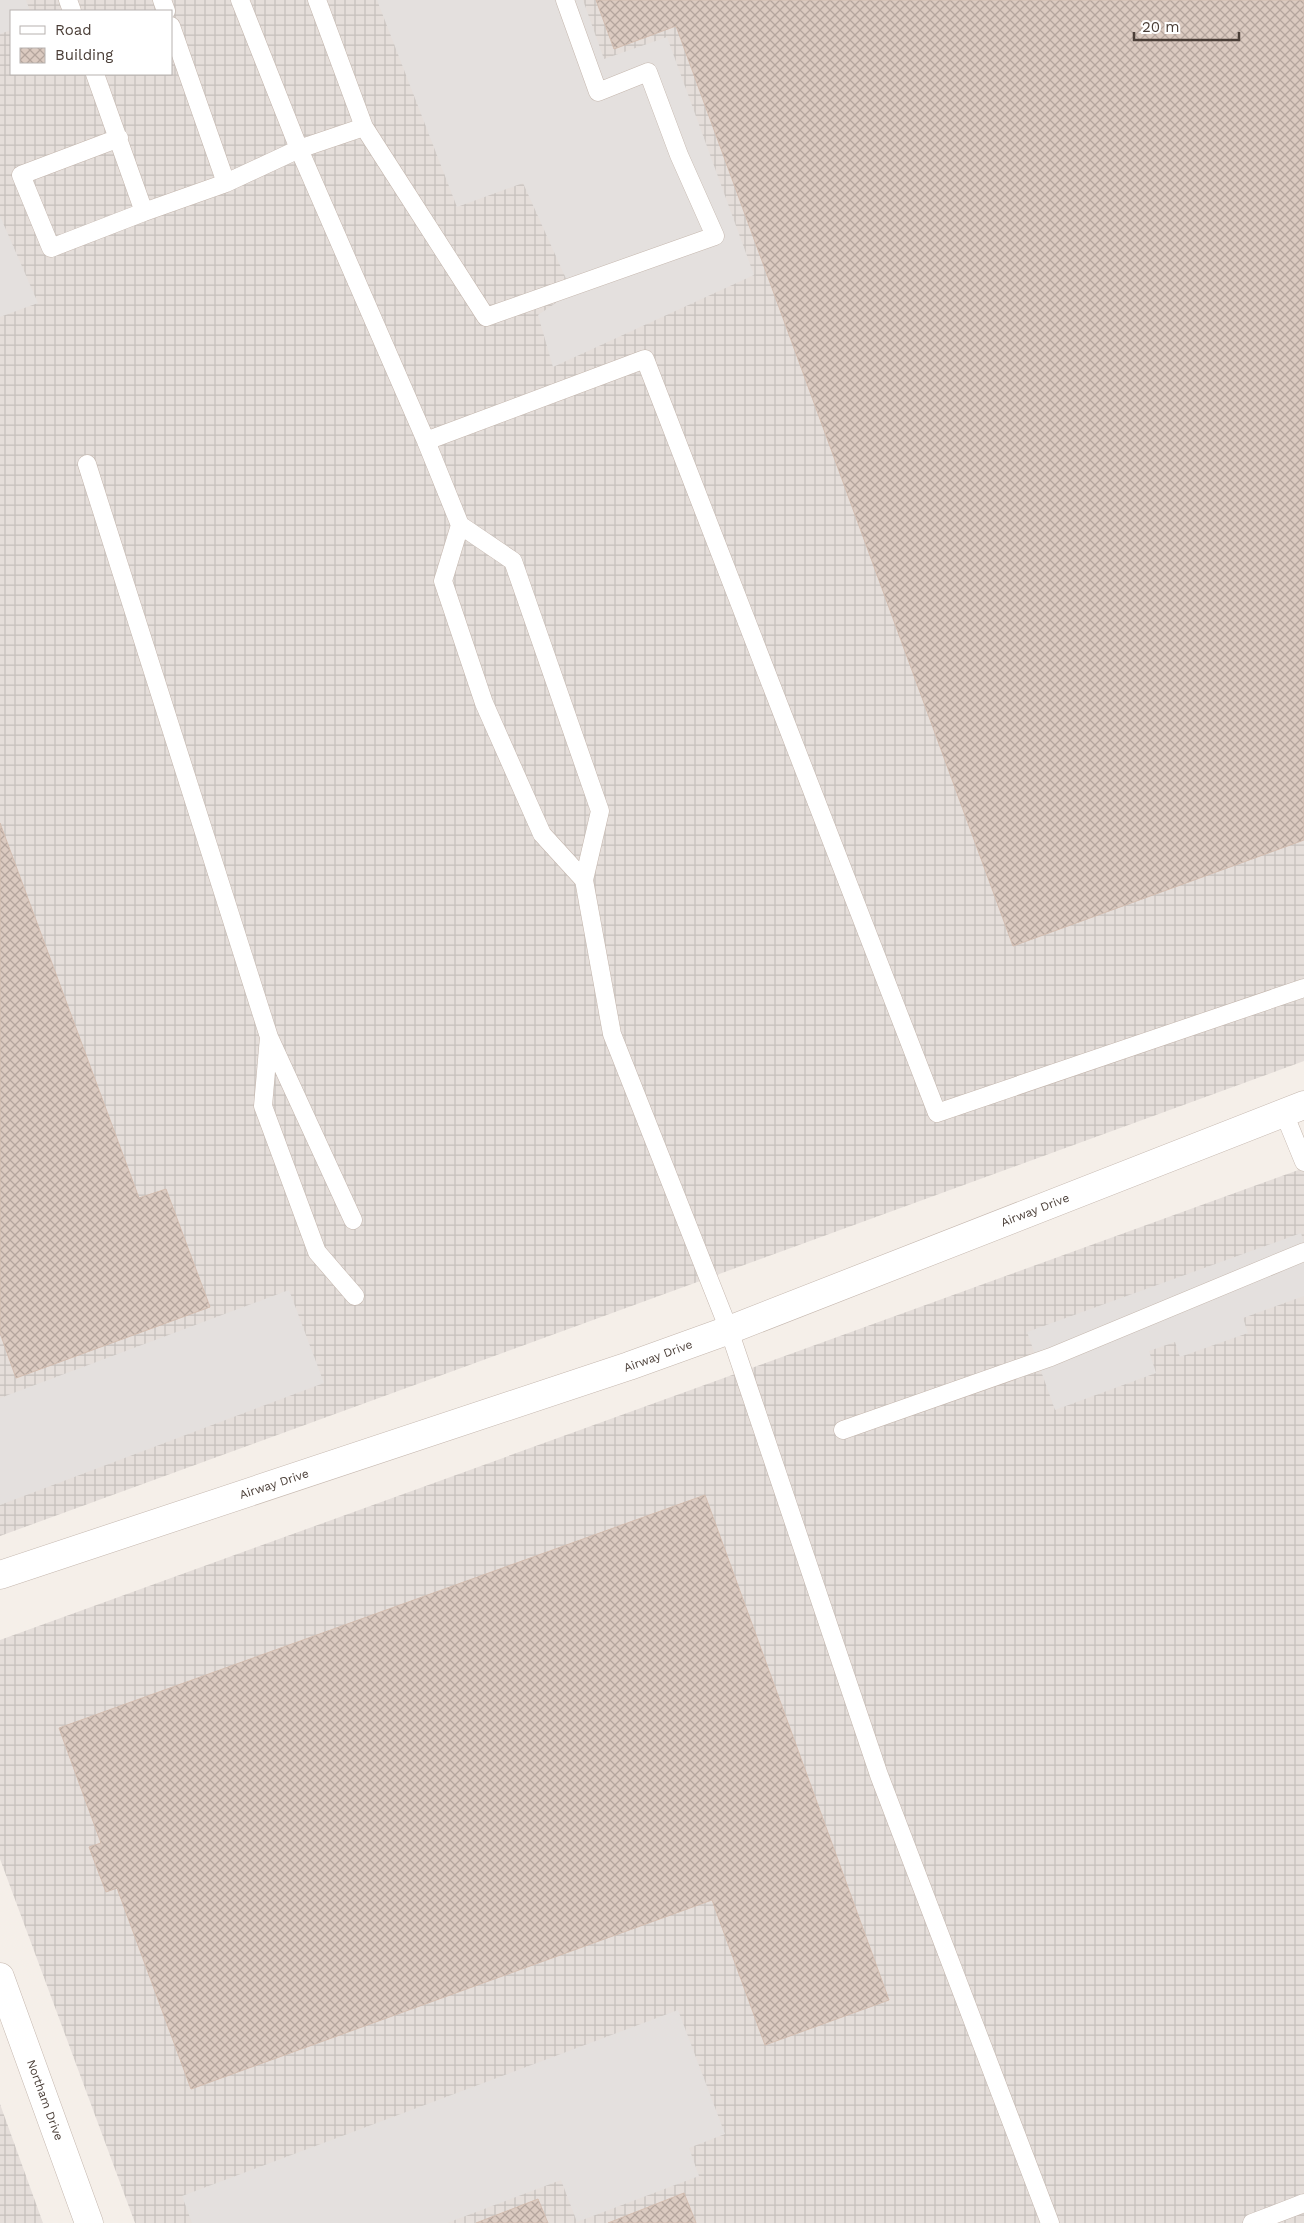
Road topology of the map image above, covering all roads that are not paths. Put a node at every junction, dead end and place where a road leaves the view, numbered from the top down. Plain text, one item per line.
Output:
1 (240, 0) edge
2 (317, 0) edge
3 (565, 0) edge
4 (172, 29) edge
5 (95, 75) edge
6 (364, 127) junction
7 (119, 138) junction
8 (299, 149) junction
9 (226, 183) junction
10 (144, 212) junction
11 (426, 441) junction
12 (87, 464) dead end
13 (460, 525) junction
14 (584, 880) junction
15 (1304, 988) edge
16 (269, 1037) junction
17 (1294, 1109) edge
18 (1304, 1162) edge
19 (353, 1220) dead end
20 (1304, 1252) edge
21 (354, 1296) dead end
22 (729, 1330) junction
23 (843, 1430) dead end
24 (0, 1576) edge
25 (0, 1977) edge
26 (1304, 2203) edge
27 (89, 2223) edge
28 (1050, 2223) edge
29 (1252, 2223) edge

1 - 8 lane
2 - 6 lane
3 - 6 lane
4 - 9 lane
5 - 7 lane
6 - 8 lane
7 - 10 lane
7 - 10 lane
8 - 9 lane
8 - 11 lane
9 - 10 lane
11 - 13 lane
11 - 15 lane
12 - 16 lane
13 - 14 lane
13 - 14 lane
14 - 22 lane
16 - 19 lane
16 - 21 lane
17 - 18 lane
17 - 22 street, Airway Drive
20 - 23 lane
22 - 24 street, Airway Drive
22 - 28 lane
25 - 27 street, Northam Drive
26 - 29 lane

